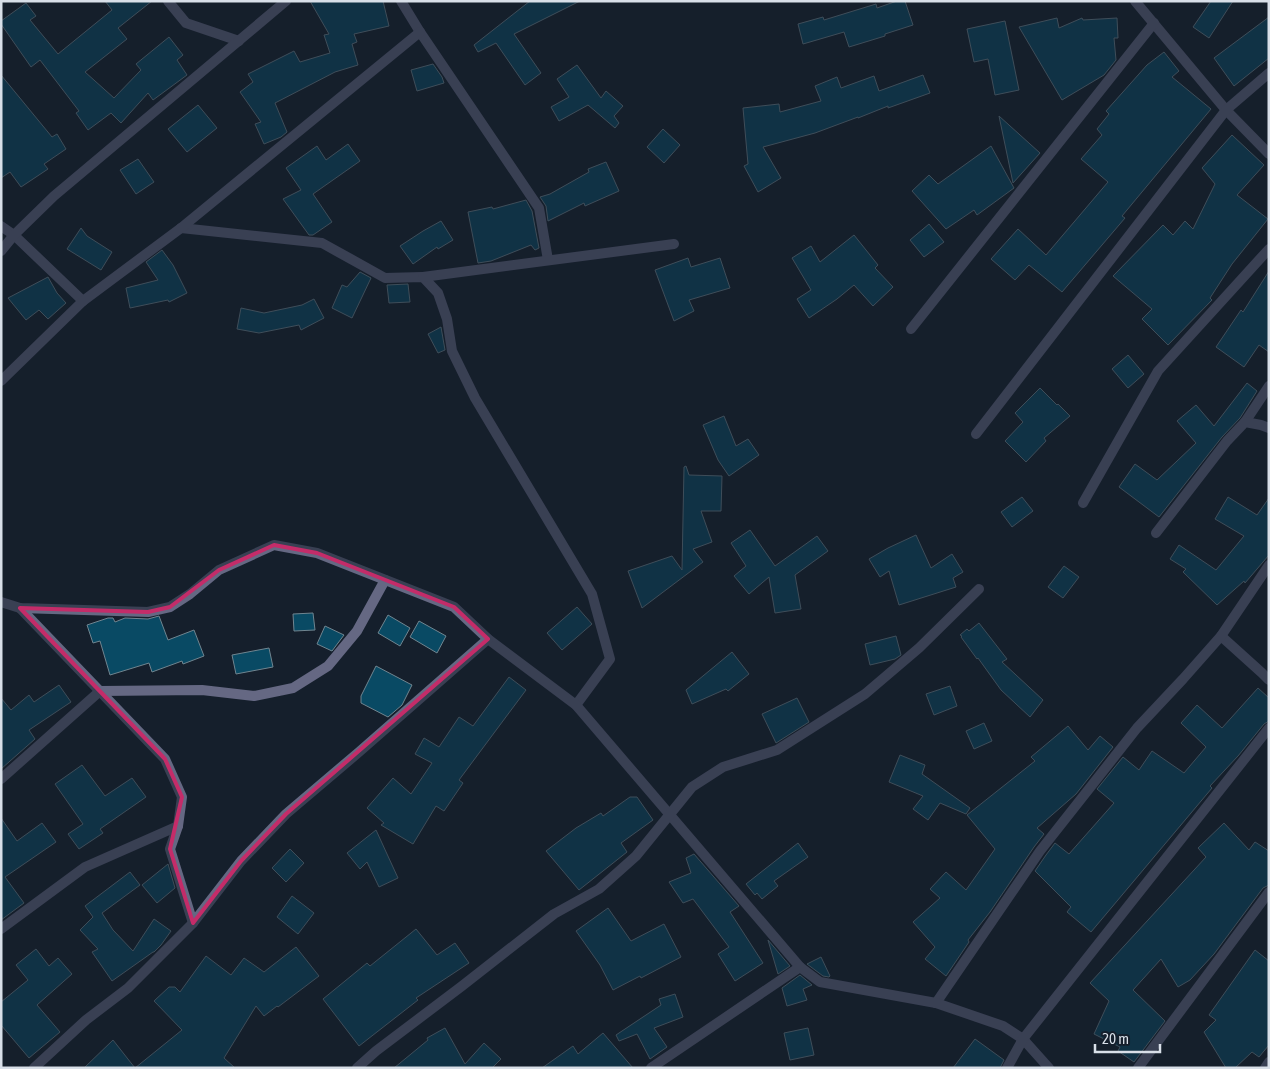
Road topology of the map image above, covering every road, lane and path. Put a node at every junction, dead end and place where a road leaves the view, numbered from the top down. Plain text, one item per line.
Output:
1 (168, 1) edge
2 (286, 1) edge
3 (401, 1) edge
4 (1135, 1) edge
5 (1154, 23) junction
6 (420, 32) junction
7 (239, 41) junction
8 (1269, 74) edge
9 (1226, 110) junction
10 (1269, 154) edge
11 (1, 226) edge
12 (181, 228) junction
13 (14, 235) junction
14 (674, 244) dead end
15 (1269, 249) edge
16 (1, 251) edge
17 (548, 260) junction
18 (422, 277) junction
19 (84, 301) junction
20 (911, 329) dead end
21 (1, 381) edge
22 (1269, 386) edge
23 (1245, 422) junction
24 (1269, 428) edge
25 (976, 434) dead end
26 (1083, 503) dead end
27 (1156, 533) dead end
28 (1269, 565) edge
29 (385, 580) junction
30 (979, 589) dead end
31 (1, 602) edge
32 (20, 608) junction
33 (1221, 636) junction
34 (488, 639) junction
35 (1269, 680) edge
36 (100, 691) junction
37 (576, 705) junction
38 (1269, 728) edge
39 (1, 779) edge
40 (669, 814) junction
41 (178, 826) junction
42 (1269, 892) edge
43 (193, 923) junction
44 (1, 929) edge
45 (800, 967) junction
46 (936, 1003) junction
47 (1023, 1039) junction
48 (1269, 1062) edge
49 (34, 1068) edge
50 (357, 1068) edge
51 (651, 1068) edge
52 (1007, 1068) edge
53 (1049, 1068) edge
54 (1138, 1068) edge
55 (1265, 1068) edge

1 - 7 street
2 - 7 street
3 - 6 street
4 - 5 street
5 - 9 street
5 - 20 street
6 - 12 street
6 - 17 street
7 - 13 street
8 - 9 street
9 - 10 street
9 - 25 street
11 - 13 street
12 - 18 street
12 - 19 street
13 - 16 street
13 - 19 street
14 - 17 street
15 - 26 street
17 - 18 street
18 - 37 street
19 - 21 street
22 - 23 street
23 - 24 street
23 - 27 street
28 - 33 street
29 - 32 street
29 - 34 street
29 - 36 street
30 - 40 street
31 - 32 street
32 - 36 street
33 - 35 street
33 - 46 street
34 - 37 street
34 - 43 street
36 - 39 street
36 - 41 street
37 - 40 street
38 - 47 street
40 - 45 street
40 - 50 street
41 - 43 street
41 - 44 street
42 - 54 street
43 - 49 street
45 - 46 street
45 - 51 street
46 - 47 street
47 - 52 street
47 - 53 street
48 - 55 street

